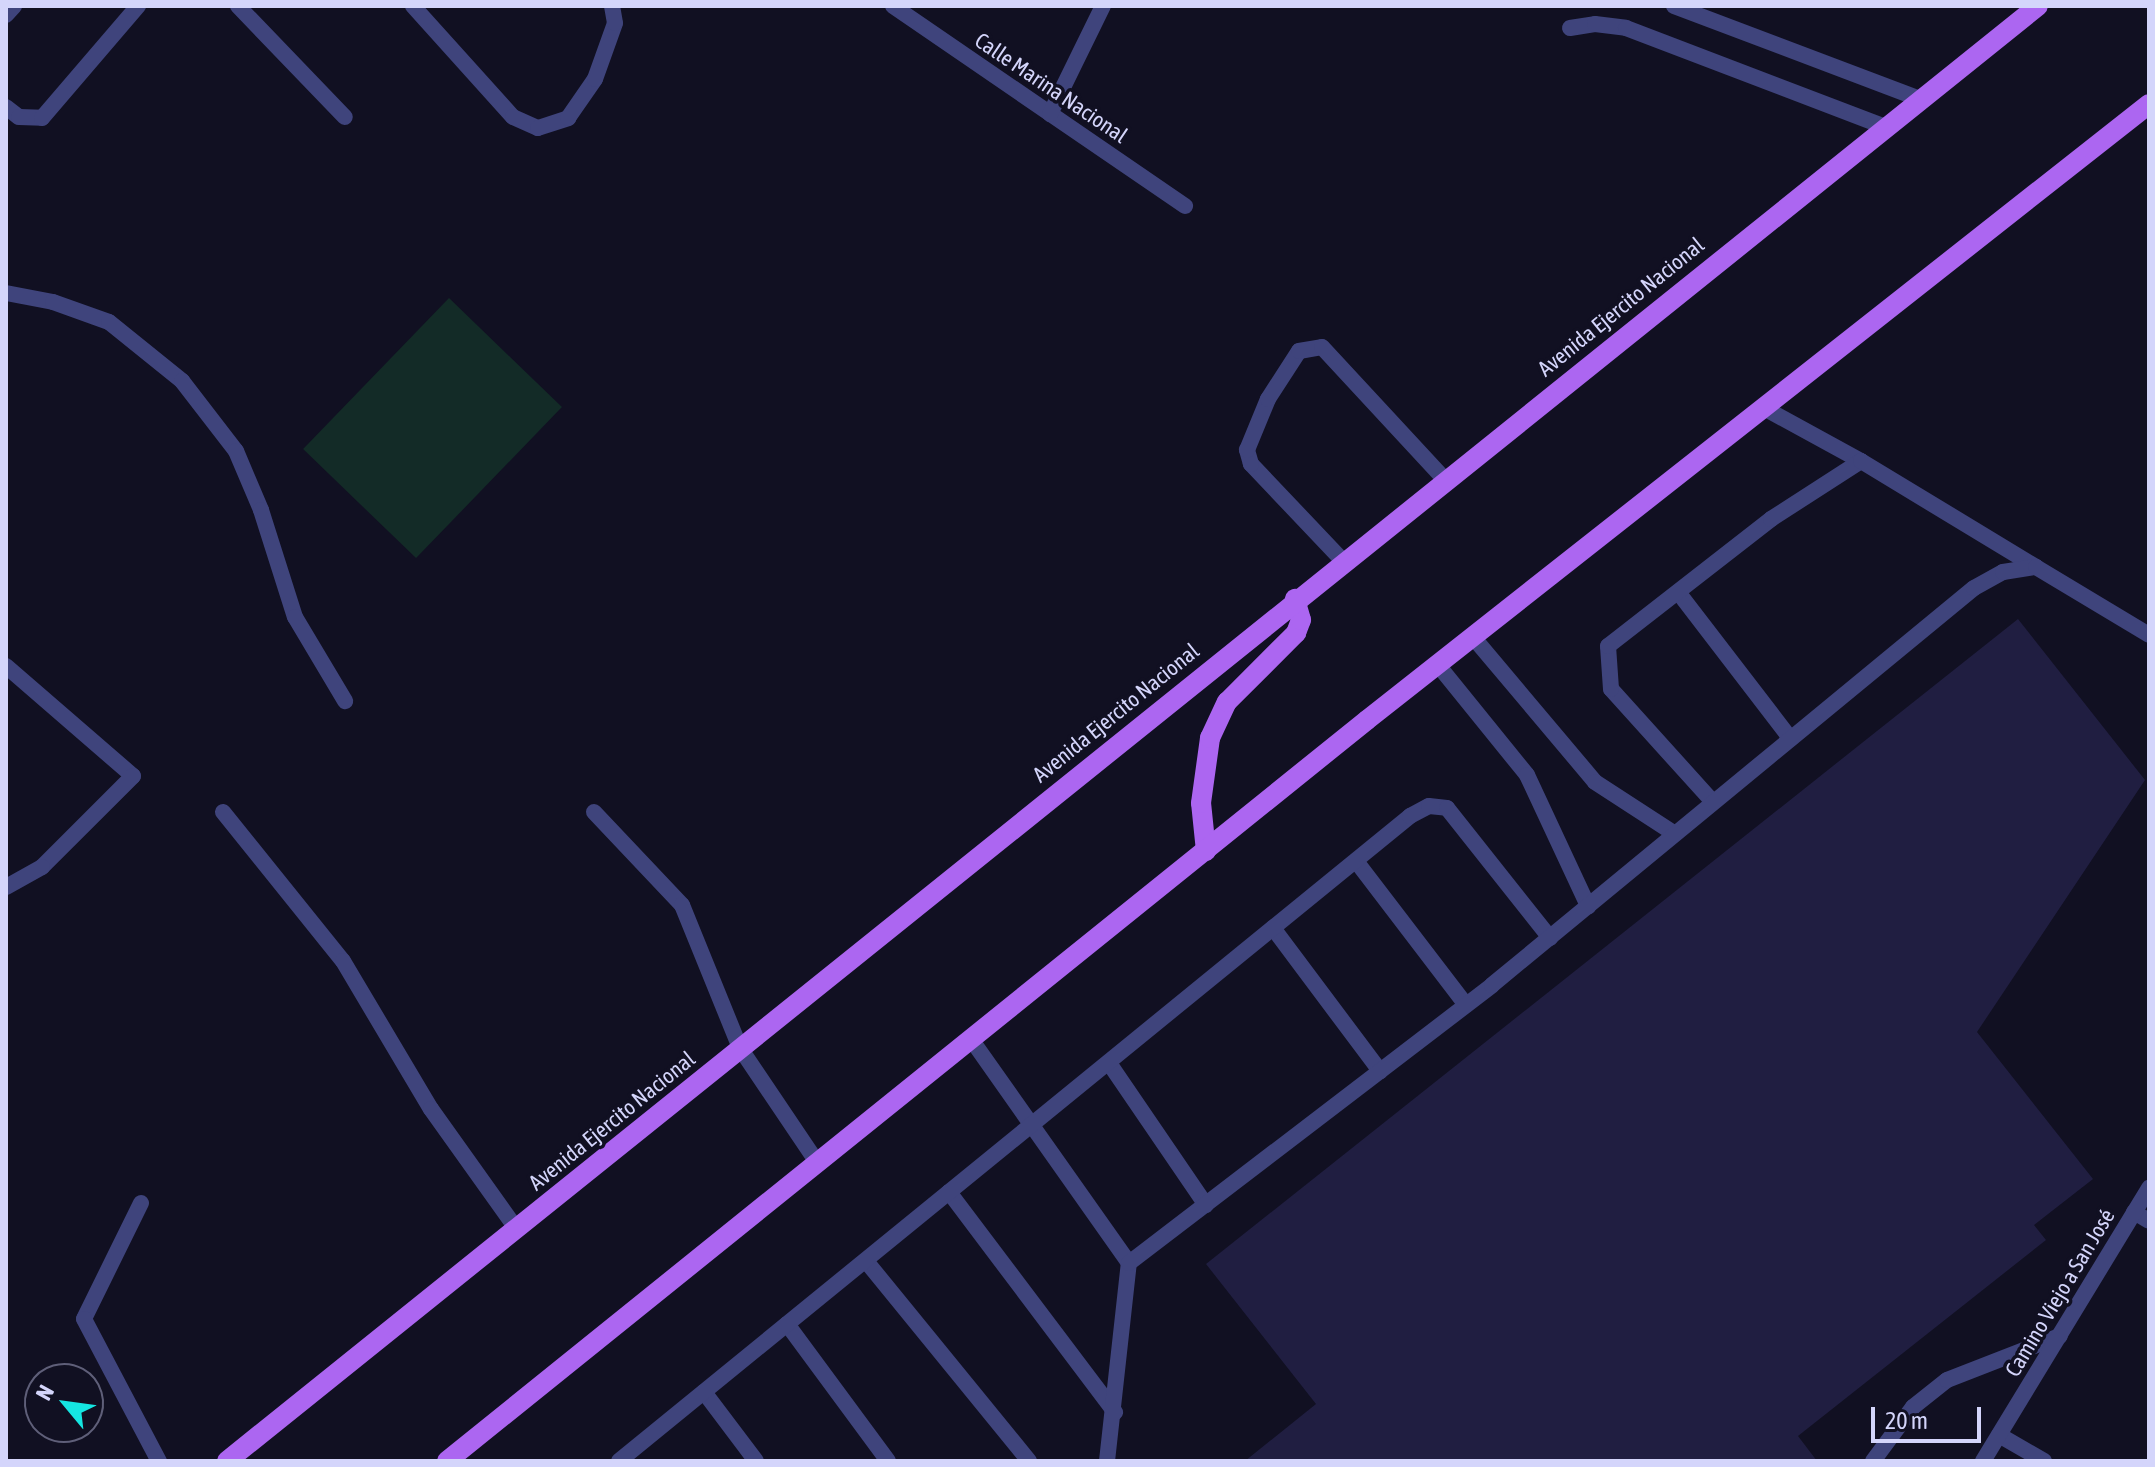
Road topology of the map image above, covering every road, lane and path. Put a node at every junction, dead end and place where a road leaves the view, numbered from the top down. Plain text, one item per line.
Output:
1 (14, 6) edge
2 (138, 6) edge
3 (238, 6) edge
4 (413, 6) edge
5 (612, 6) edge
6 (893, 6) edge
7 (1103, 6) edge
8 (1674, 6) edge
9 (2038, 6) edge
10 (6, 15) edge
11 (1570, 28) dead end
12 (1920, 99) junction
13 (2149, 104) edge
14 (6, 107) edge
15 (1050, 114) junction
16 (345, 117) dead end
17 (1885, 127) junction
18 (1185, 206) dead end
19 (6, 293) edge
20 (1764, 408) junction
21 (1861, 461) junction
22 (1445, 480) junction
23 (1343, 561) junction
24 (2036, 567) junction
25 (1678, 592) junction
26 (1295, 599) junction
27 (2149, 635) edge
28 (1473, 637) junction
29 (1438, 665) junction
30 (6, 666) edge
31 (345, 701) dead end
32 (1791, 739) junction
33 (1713, 802) junction
34 (223, 812) dead end
35 (594, 812) dead end
36 (1675, 834) junction
37 (1206, 851) junction
38 (1356, 861) junction
39 (6, 887) edge
40 (1588, 906) junction
41 (1273, 928) junction
42 (1550, 938) junction
43 (1466, 1005) junction
44 (971, 1039) junction
45 (740, 1048) junction
46 (1109, 1063) junction
47 (1380, 1071) junction
48 (1034, 1124) junction
49 (817, 1162) junction
50 (2149, 1188) edge
51 (949, 1192) junction
52 (141, 1203) dead end
53 (1206, 1205) junction
54 (2142, 1217) edge
55 (516, 1228) junction
56 (866, 1261) junction
57 (1129, 1263) junction
58 (787, 1324) junction
59 (2060, 1336) junction
60 (704, 1392) junction
61 (1115, 1412) junction
62 (1999, 1435) junction
63 (159, 1461) edge
64 (227, 1461) edge
65 (447, 1461) edge
66 (619, 1461) edge
67 (756, 1461) edge
68 (888, 1461) edge
69 (1029, 1461) edge
70 (1107, 1461) edge
71 (1873, 1461) edge
72 (1983, 1461) edge
73 (2044, 1461) edge

1 - 10 street
2 - 14 street
3 - 16 street
4 - 5 street
6 - 15 street, Calle Marina Nacional
7 - 15 street
8 - 12 street
9 - 12 main road, Avenida Ejercito Nacional
11 - 17 street
12 - 17 main road, Avenida Ejercito Nacional
13 - 20 main road
15 - 18 street, Calle Marina Nacional
17 - 22 main road, Avenida Ejercito Nacional
19 - 31 street
20 - 21 street
20 - 28 main road
21 - 24 street
21 - 25 street
22 - 23 main road, Avenida Ejercito Nacional
22 - 23 street
23 - 26 main road, Avenida Ejercito Nacional
24 - 27 street
24 - 32 street
25 - 32 street
25 - 33 street
26 - 37 main road
26 - 45 main road, Avenida Ejercito Nacional
28 - 29 main road
28 - 36 street
29 - 37 main road
29 - 40 street
30 - 39 street
32 - 33 street
33 - 36 street
34 - 55 street
35 - 45 street
36 - 40 street
37 - 44 main road
38 - 41 street
38 - 42 street
38 - 43 street
40 - 42 street
41 - 46 street
41 - 47 street
42 - 43 street
43 - 47 street
44 - 48 street
44 - 49 main road
45 - 49 street
45 - 55 main road, Avenida Ejercito Nacional
46 - 48 street
46 - 53 street
47 - 53 street
48 - 51 street
48 - 57 street
49 - 65 main road
50 - 54 street, Camino Viejo a San José
51 - 56 street
51 - 61 street
52 - 63 street
53 - 57 street
54 - 59 street, Camino Viejo a San José
55 - 64 main road, Avenida Ejercito Nacional
56 - 58 street
56 - 69 street
57 - 61 street
58 - 60 street
58 - 68 street
59 - 62 street, Camino Viejo a San José
59 - 71 street
60 - 66 street
60 - 67 street
61 - 70 street
62 - 72 street, Camino Viejo a San José
62 - 73 street

